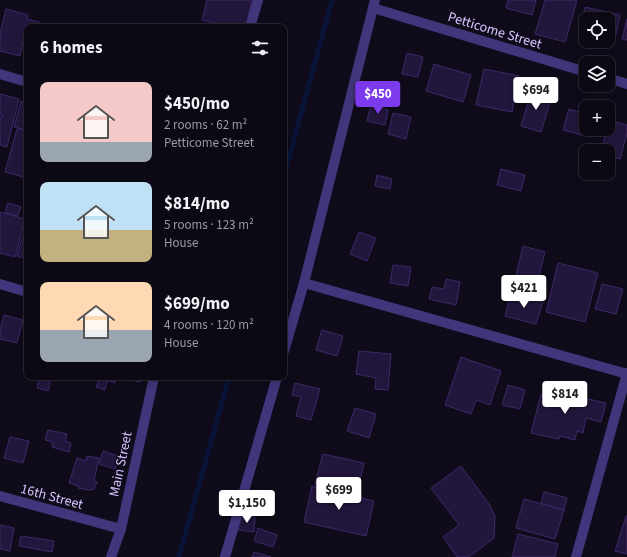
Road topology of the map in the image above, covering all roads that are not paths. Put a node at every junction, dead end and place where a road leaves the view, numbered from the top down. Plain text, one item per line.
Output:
1 (258, 0) edge
2 (374, 4) edge
3 (251, 24) edge
4 (579, 70) edge
5 (0, 74) edge
6 (615, 80) edge
7 (24, 81) edge
8 (627, 84) edge
9 (304, 283) junction
10 (0, 284) edge
11 (24, 291) edge
12 (287, 341) edge
13 (627, 374) edge
14 (153, 380) edge
15 (276, 380) edge
16 (0, 496) edge
17 (121, 529) junction
18 (111, 557) edge
19 (225, 557) edge
20 (576, 557) edge

1 - 3 street
2 - 4 street, Petticome Street
2 - 9 street
5 - 7 street
6 - 8 street
9 - 12 street
9 - 13 street
10 - 11 street
13 - 20 street
14 - 17 street, Main Street
15 - 19 street
16 - 17 street, 16th Street
17 - 18 street, Main Street

